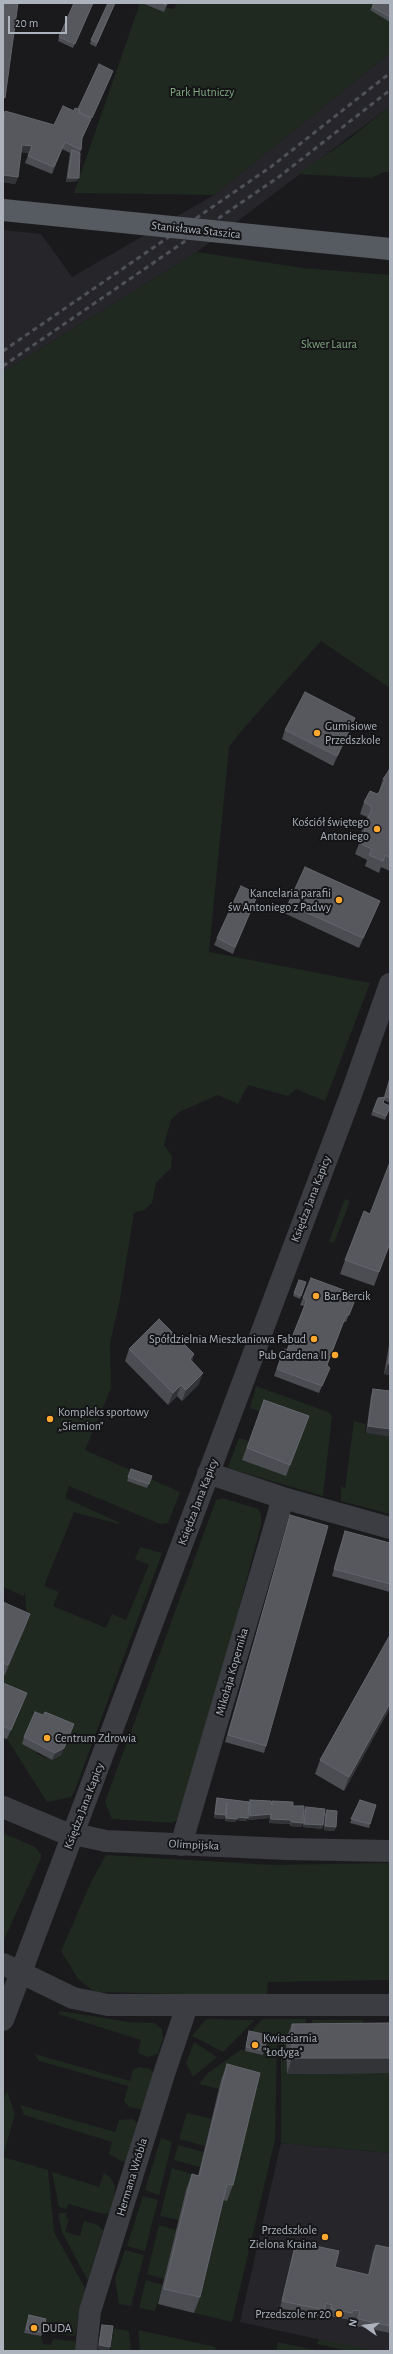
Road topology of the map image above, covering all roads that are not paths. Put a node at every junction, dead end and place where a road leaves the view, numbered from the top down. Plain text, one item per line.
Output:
1 (3, 210) edge
2 (390, 249) edge
3 (390, 984) edge
4 (208, 1473) junction
5 (283, 1498) junction
6 (390, 1528) edge
7 (3, 1807) edge
8 (73, 1835) junction
9 (181, 1845) junction
10 (390, 1851) edge
11 (12, 1967) edge
12 (390, 2005) edge
13 (187, 2006) junction
14 (3, 2020) edge
15 (86, 2351) edge

1 - 2 main road, Stanisława Staszica, bridge
3 - 4 street, Księdza Jana Kapicy
4 - 5 street
4 - 8 street, Księdza Jana Kapicy
5 - 6 street
5 - 9 street, Mikołaja Kopernika
7 - 8 street, Olimpijska
8 - 9 street, Olimpijska
8 - 11 street, Księdza Jana Kapicy
9 - 10 street, Olimpijska
11 - 13 street
11 - 14 street, Księdza Jana Kapicy
12 - 13 street
13 - 15 street, Hermana Wróbla

